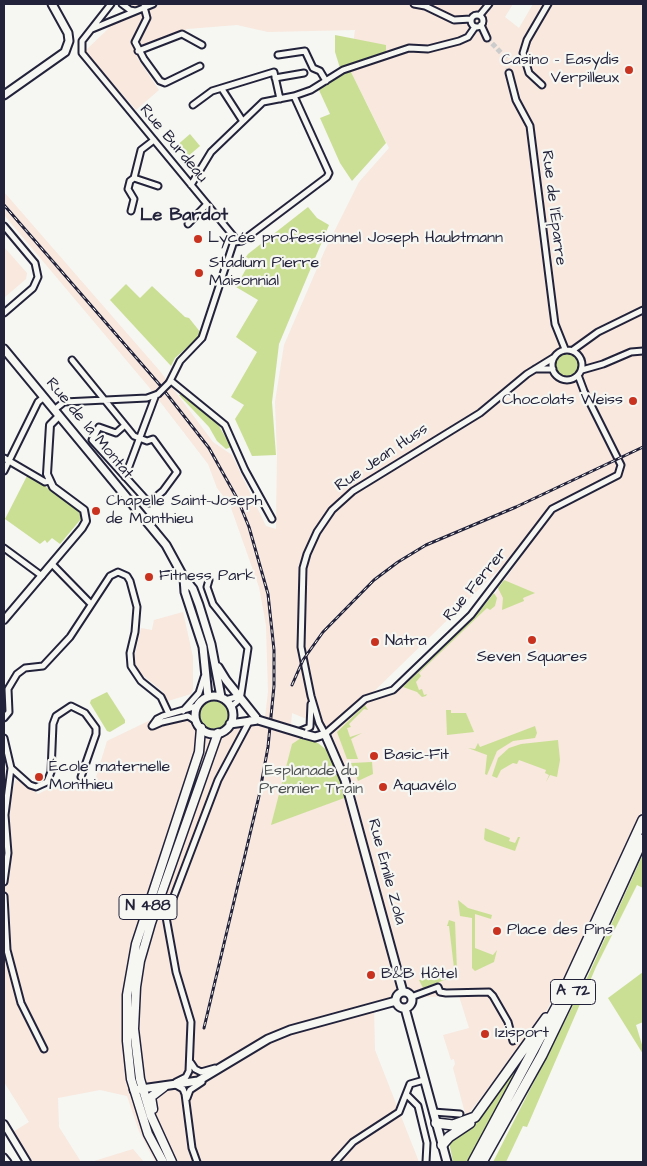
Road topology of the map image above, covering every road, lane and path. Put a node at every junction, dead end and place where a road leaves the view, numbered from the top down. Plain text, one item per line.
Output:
1 (52, 4) edge
2 (111, 4) edge
3 (122, 4) edge
4 (153, 4) edge
5 (414, 4) edge
6 (489, 4) edge
7 (548, 4) edge
8 (144, 7) junction
9 (136, 11) junction
10 (480, 15) junction
11 (471, 19) junction
12 (481, 26) junction
13 (474, 27) junction
14 (92, 30) junction
15 (487, 38) tunnel mouth
16 (68, 41) junction
17 (82, 41) junction
18 (202, 45) dead end
19 (138, 51) junction
20 (278, 55) dead end
21 (200, 66) dead end
22 (304, 72) dead end
23 (510, 73) tunnel mouth
24 (276, 78) junction
25 (326, 81) junction
26 (542, 85) dead end
27 (222, 89) junction
28 (4, 95) edge
29 (294, 96) junction
30 (280, 99) junction
31 (193, 105) dead end
32 (242, 120) junction
33 (154, 140) junction
34 (134, 178) junction
35 (191, 185) junction
36 (158, 186) dead end
37 (207, 204) junction
38 (131, 211) dead end
39 (188, 224) dead end
40 (4, 226) edge
41 (235, 242) junction
42 (643, 310) edge
43 (4, 313) edge
44 (586, 342) junction
45 (4, 349) edge
46 (565, 349) junction
47 (573, 350) junction
48 (643, 351) edge
49 (580, 356) junction
50 (553, 358) junction
51 (72, 360) dead end
52 (582, 362) junction
53 (595, 367) junction
54 (534, 369) junction
55 (553, 369) junction
56 (580, 373) junction
57 (572, 379) junction
58 (170, 382) junction
59 (584, 391) junction
60 (156, 396) junction
61 (44, 397) junction
62 (104, 400) junction
63 (56, 413) junction
64 (125, 425) junction
65 (137, 436) junction
66 (6, 460) edge
67 (4, 471) edge
68 (125, 477) junction
69 (49, 481) junction
70 (272, 519) dead end
71 (4, 548) edge
72 (52, 564) junction
73 (42, 576) junction
74 (184, 578) junction
75 (209, 580) dead end
76 (91, 604) junction
77 (4, 620) edge
78 (211, 644) junction
79 (203, 647) junction
80 (242, 680) junction
81 (230, 685) junction
82 (240, 696) junction
83 (311, 696) junction
84 (208, 697) junction
85 (223, 699) junction
86 (197, 706) junction
87 (232, 709) junction
88 (183, 710) junction
89 (168, 714) junction
90 (4, 718) edge
91 (196, 720) junction
92 (254, 720) junction
93 (230, 724) junction
94 (201, 728) junction
95 (302, 732) junction
96 (218, 733) junction
97 (325, 734) junction
98 (4, 738) edge
99 (11, 768) junction
100 (81, 777) dead end
101 (643, 820) edge
102 (643, 839) edge
103 (4, 882) edge
104 (4, 896) edge
105 (403, 992) junction
106 (411, 997) junction
107 (396, 1001) junction
108 (558, 1004) junction
109 (405, 1008) junction
110 (127, 1041) junction
111 (513, 1041) dead end
112 (44, 1049) dead end
113 (191, 1062) junction
114 (224, 1065) junction
115 (212, 1073) junction
116 (424, 1080) junction
117 (176, 1086) junction
118 (165, 1087) junction
119 (134, 1090) junction
120 (143, 1090) junction
121 (407, 1095) junction
122 (186, 1101) junction
123 (433, 1112) junction
124 (460, 1114) dead end
125 (475, 1117) junction
126 (4, 1124) edge
127 (436, 1124) junction
128 (495, 1142) junction
129 (442, 1145) junction
130 (165, 1149) junction
131 (4, 1157) edge
132 (444, 1160) edge
133 (8, 1162) edge
134 (27, 1162) edge
135 (163, 1162) edge
136 (172, 1162) edge
137 (197, 1162) edge
138 (335, 1162) edge
139 (426, 1162) edge
140 (473, 1162) edge
141 (482, 1162) edge
142 (487, 1162) edge

1 - 16 main road
2 - 14 street
3 - 9 street
4 - 8 street
5 - 11 street
6 - 10 street
7 - 26 street
8 - 9 street
8 - 19 street
9 - 14 street
10 - 11 street
10 - 12 street
11 - 13 street
12 - 13 street
12 - 15 street
13 - 25 street
14 - 17 street
16 - 17 street
16 - 28 main road
17 - 33 street, Rue Burdeau
18 - 19 street
19 - 21 street
20 - 25 street
22 - 24 street
23 - 46 street, Rue de l'Éparre
24 - 27 street
24 - 30 street
25 - 29 street
27 - 31 street
27 - 32 street
29 - 30 street
29 - 41 street
30 - 32 street
32 - 35 street
33 - 34 street
33 - 35 street, Rue Burdeau
34 - 36 street
34 - 38 street
35 - 37 street, Rue Burdeau
37 - 39 street
37 - 41 street, Rue Burdeau
40 - 43 street
41 - 58 street
42 - 44 street
44 - 47 street
44 - 49 street
45 - 61 main road, Rue de la Montat
46 - 47 street
46 - 50 street
47 - 49 street
48 - 53 street
49 - 52 street
50 - 54 street, Rue Jean Huss
50 - 55 street
51 - 62 street
52 - 53 street
52 - 56 street
53 - 56 street
54 - 55 street
54 - 83 street, Rue Jean Huss
55 - 57 street
56 - 57 street
56 - 59 street
57 - 59 street
58 - 60 street, bridge
58 - 70 street
59 - 97 street, Rue Ferrer
60 - 62 street
60 - 65 street
61 - 63 main road, Rue de la Montat
61 - 66 street
62 - 63 street
62 - 64 street
63 - 69 street
63 - 74 main road, Rue de la Montat
64 - 65 street
64 - 68 street
65 - 68 street
65 - 68 street
66 - 67 street
66 - 69 street
69 - 72 street
71 - 73 street
72 - 73 street
72 - 76 street
73 - 77 street
74 - 78 main road, Rue de la Montat
74 - 79 main road, Rue de la Montat
75 - 80 street
76 - 89 street
76 - 90 street
78 - 81 main road
78 - 85 main road, Rue de la Montat
79 - 84 main road, Rue de la Montat
79 - 88 street, Rue de la Montat
80 - 81 street
80 - 82 street
81 - 82 main road
82 - 85 street
82 - 87 street
82 - 92 main road
83 - 95 street, Rue Jean Huss
83 - 97 street, Rue Jean Huss
84 - 85 main road
84 - 86 main road
85 - 87 main road
86 - 88 street
86 - 91 main road
87 - 92 main road
87 - 93 main road
88 - 89 street
89 - 91 street
91 - 94 main road
92 - 93 main road
92 - 95 main road, bridge
92 - 113 street
93 - 96 main road
94 - 96 main road
94 - 110 main road, N 488
95 - 97 main road
96 - 120 main road, N 488
97 - 105 main road, Rue Émile Zola
98 - 99 street
99 - 100 street
99 - 103 street
101 - 108 highway, A 72
102 - 128 highway, A 72
104 - 112 street
105 - 106 main road
105 - 107 main road
106 - 109 main road
106 - 111 street
107 - 109 main road
107 - 114 main road
108 - 125 highway
108 - 140 highway, A 72
109 - 116 main road
110 - 119 main road, N 488
110 - 120 main road
113 - 114 street
113 - 118 street
114 - 115 main road
115 - 117 main road
115 - 122 street
116 - 121 street
116 - 123 main road
117 - 118 main road
117 - 122 street
118 - 120 main road
118 - 130 main road
119 - 120 main road
119 - 130 main road
119 - 135 main road, N 488
120 - 130 main road, N 488
121 - 138 street
121 - 139 street
122 - 137 street
123 - 124 street
123 - 127 main road
125 - 127 highway
125 - 129 highway
126 - 134 street
127 - 129 main road
128 - 141 highway, A 72
128 - 142 highway
129 - 132 main road
130 - 136 main road, N 488
131 - 133 street

